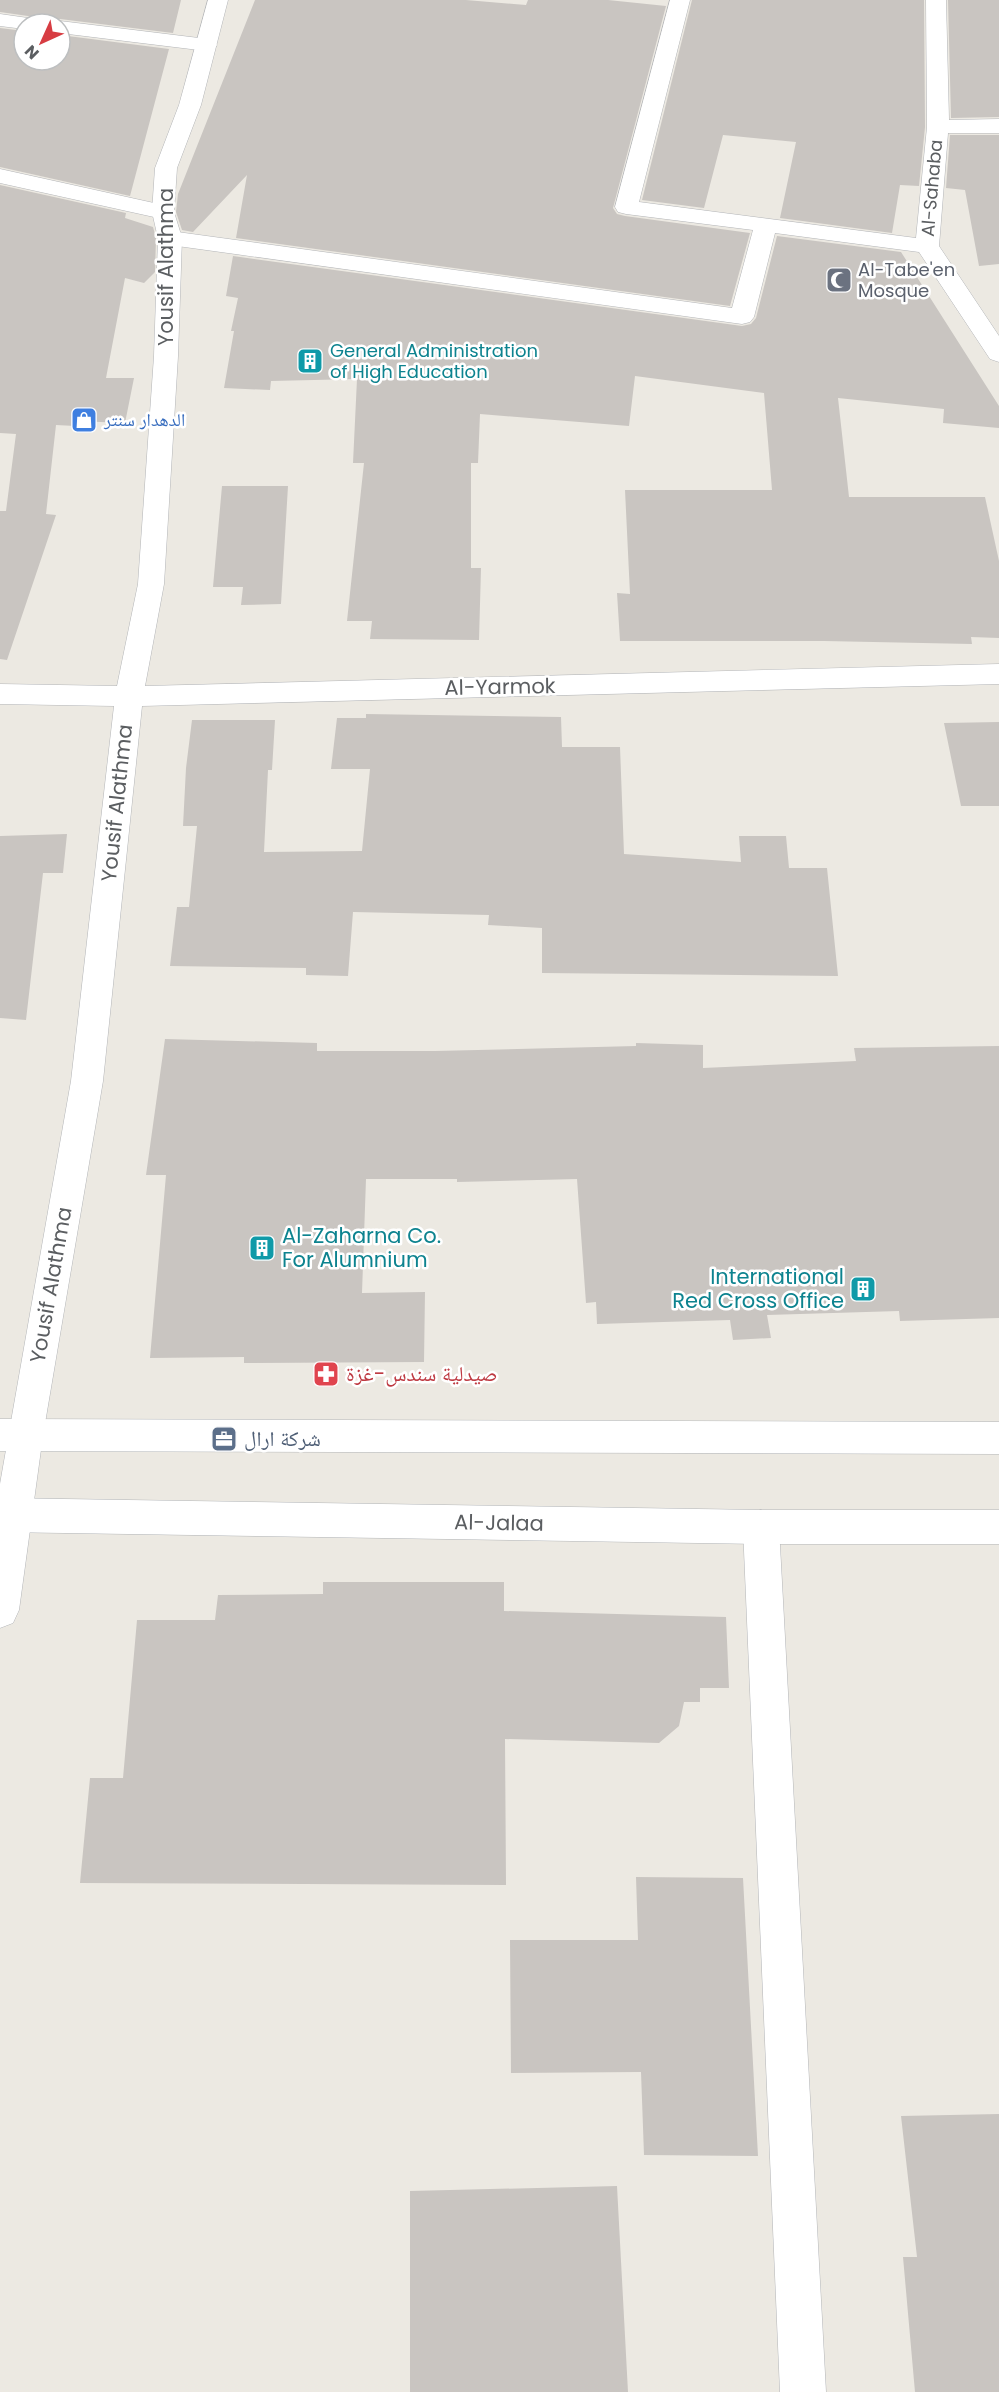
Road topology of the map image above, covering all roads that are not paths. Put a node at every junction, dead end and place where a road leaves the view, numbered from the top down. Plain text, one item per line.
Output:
1 (218, 0) edge
2 (680, 0) edge
3 (936, 0) edge
4 (72, 28) edge
5 (207, 45) junction
6 (999, 126) edge
7 (938, 127) junction
8 (0, 176) edge
9 (166, 225) junction
10 (766, 225) junction
11 (927, 246) junction
12 (999, 354) edge
13 (999, 674) edge
14 (0, 694) edge
15 (129, 696) junction
16 (12, 1435) edge
17 (999, 1438) edge
18 (8, 1515) edge
19 (761, 1527) junction
20 (999, 1527) edge
21 (0, 1610) edge
22 (803, 2392) edge

1 - 5 street, Yousif Alathma
2 - 10 street
3 - 7 street, Al-Sahaba
4 - 5 street
5 - 9 street, Yousif Alathma
6 - 7 street
7 - 11 street, Al-Sahaba
8 - 9 street
9 - 10 street
9 - 15 street, Yousif Alathma
10 - 11 street
11 - 12 street, Al-Sahaba
13 - 15 street, Al-Yarmok
14 - 15 street, Al-Yarmok
15 - 16 street, Yousif Alathma
16 - 17 street
16 - 18 street, Yousif Alathma
18 - 19 street, Al-Jalaa
18 - 21 street, Yousif Alathma
19 - 20 street, Al-Jalaa
19 - 22 street

